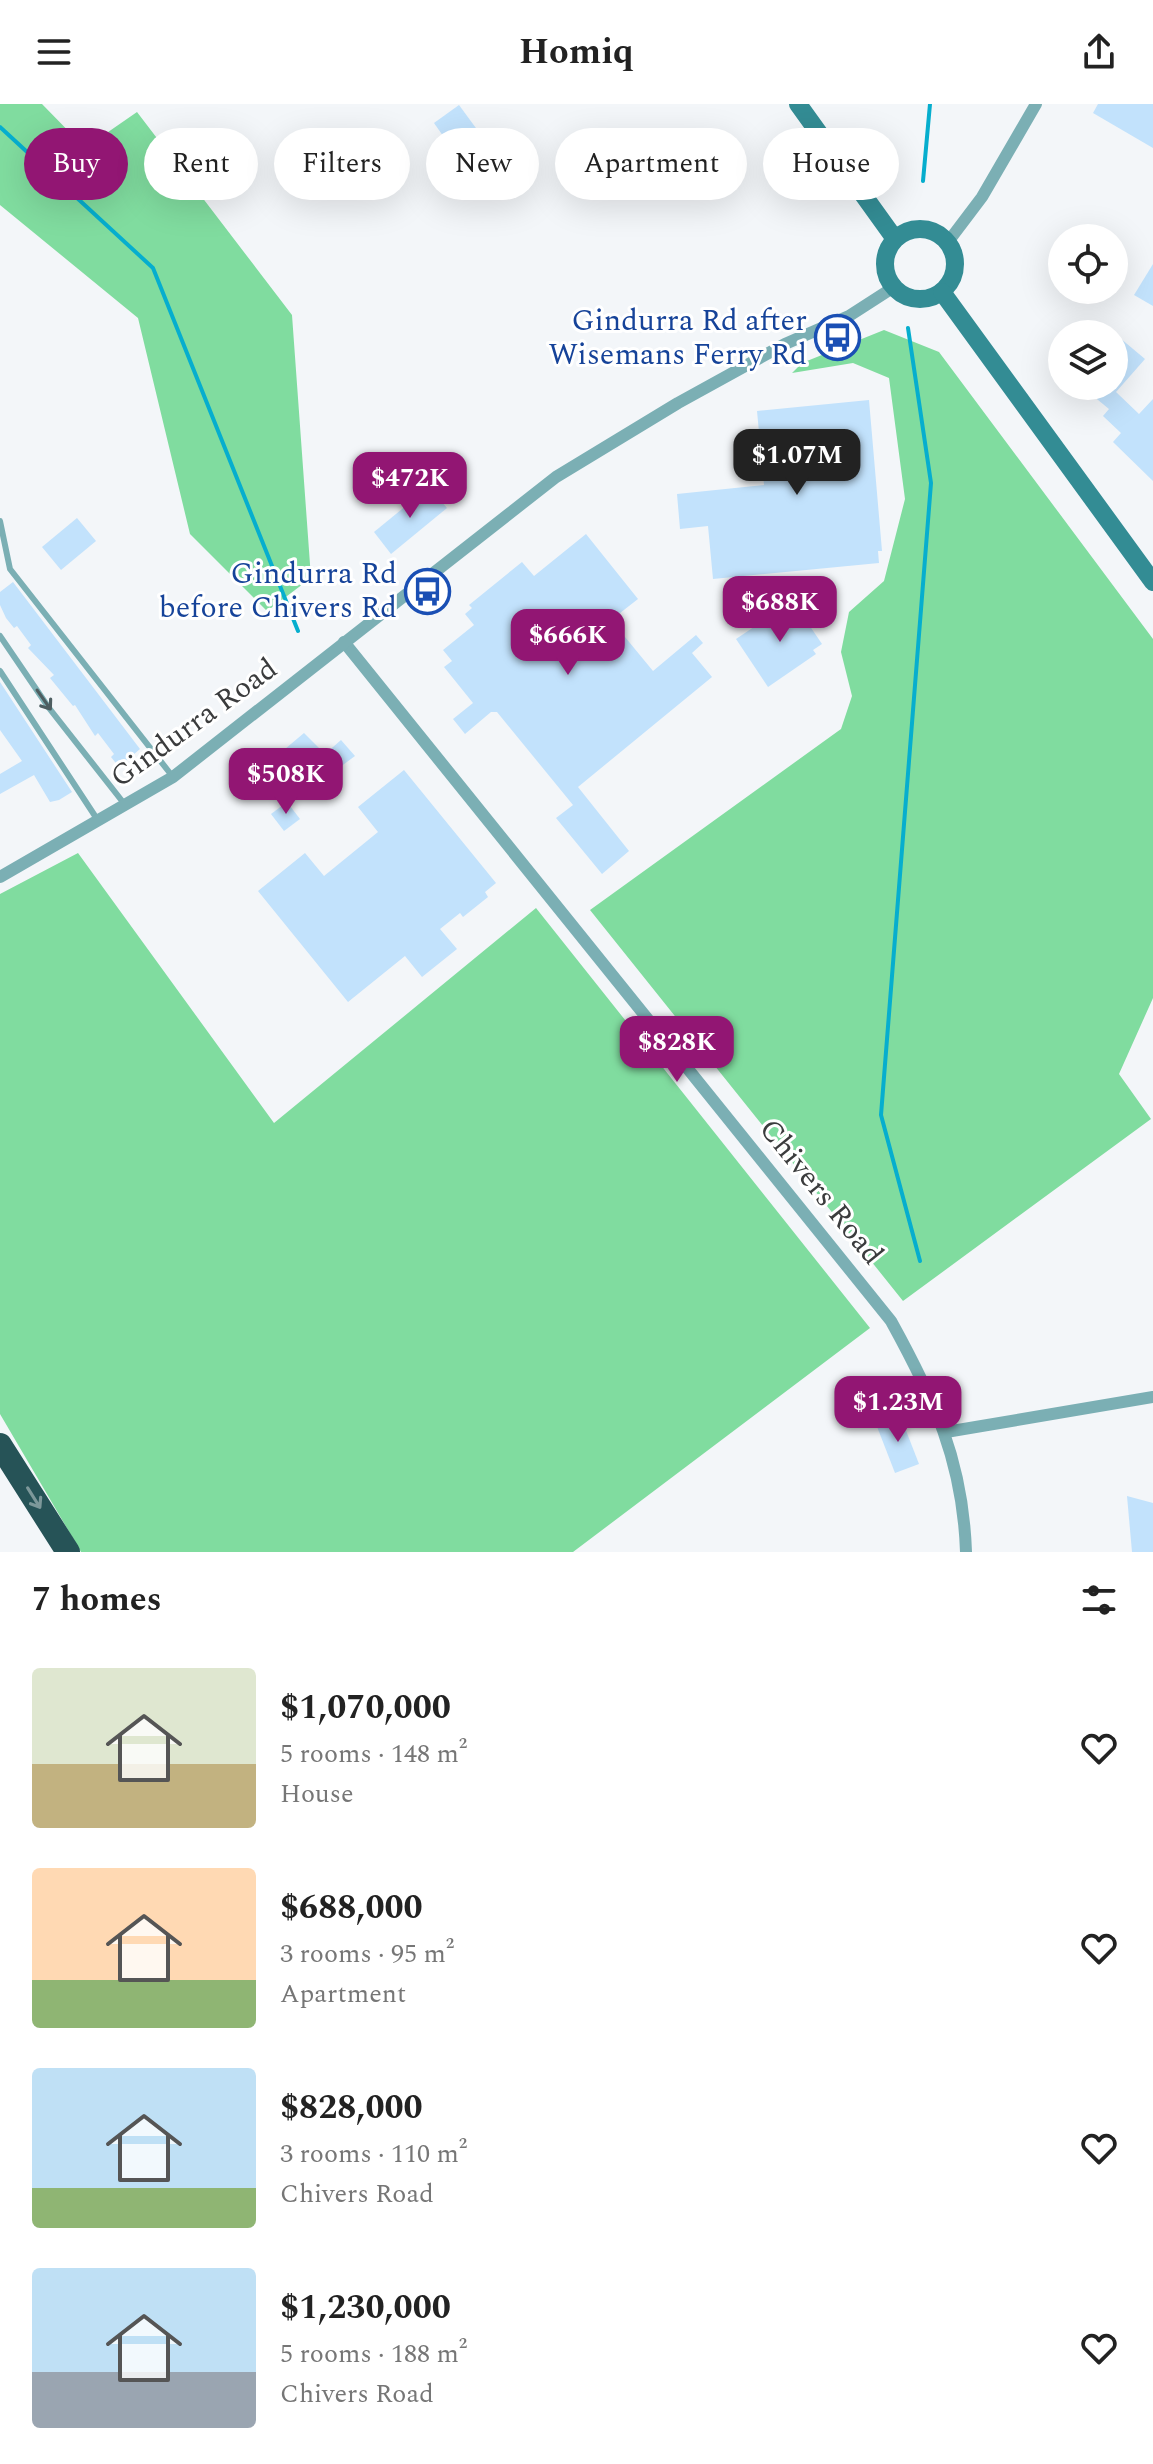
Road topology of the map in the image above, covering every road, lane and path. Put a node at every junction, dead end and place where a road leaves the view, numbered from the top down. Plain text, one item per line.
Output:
1 (798, 104) edge
2 (1036, 104) edge
3 (895, 239) junction
4 (948, 242) junction
5 (894, 287) junction
6 (942, 292) junction
7 (0, 521) edge
8 (1153, 582) edge
9 (0, 636) edge
10 (344, 642) junction
11 (0, 671) edge
12 (173, 777) junction
13 (126, 806) junction
14 (99, 822) junction
15 (0, 877) edge
16 (1153, 1397) edge
17 (946, 1432) junction
18 (0, 1445) edge
19 (68, 1552) edge
20 (966, 1552) edge

1 - 3 main road
2 - 4 street
3 - 4 main road
3 - 5 main road
4 - 6 main road
5 - 6 main road
5 - 10 street, Gindurra Road
6 - 8 main road
7 - 12 lane
9 -> 13 lane
10 - 12 street, Gindurra Road
10 - 17 street, Chivers Road
11 - 14 lane
12 - 13 street, Gindurra Road
13 - 14 street, Gindurra Road
14 - 15 street, Gindurra Road
16 - 17 street
17 - 20 street, Chivers Road
18 -> 19 highway

